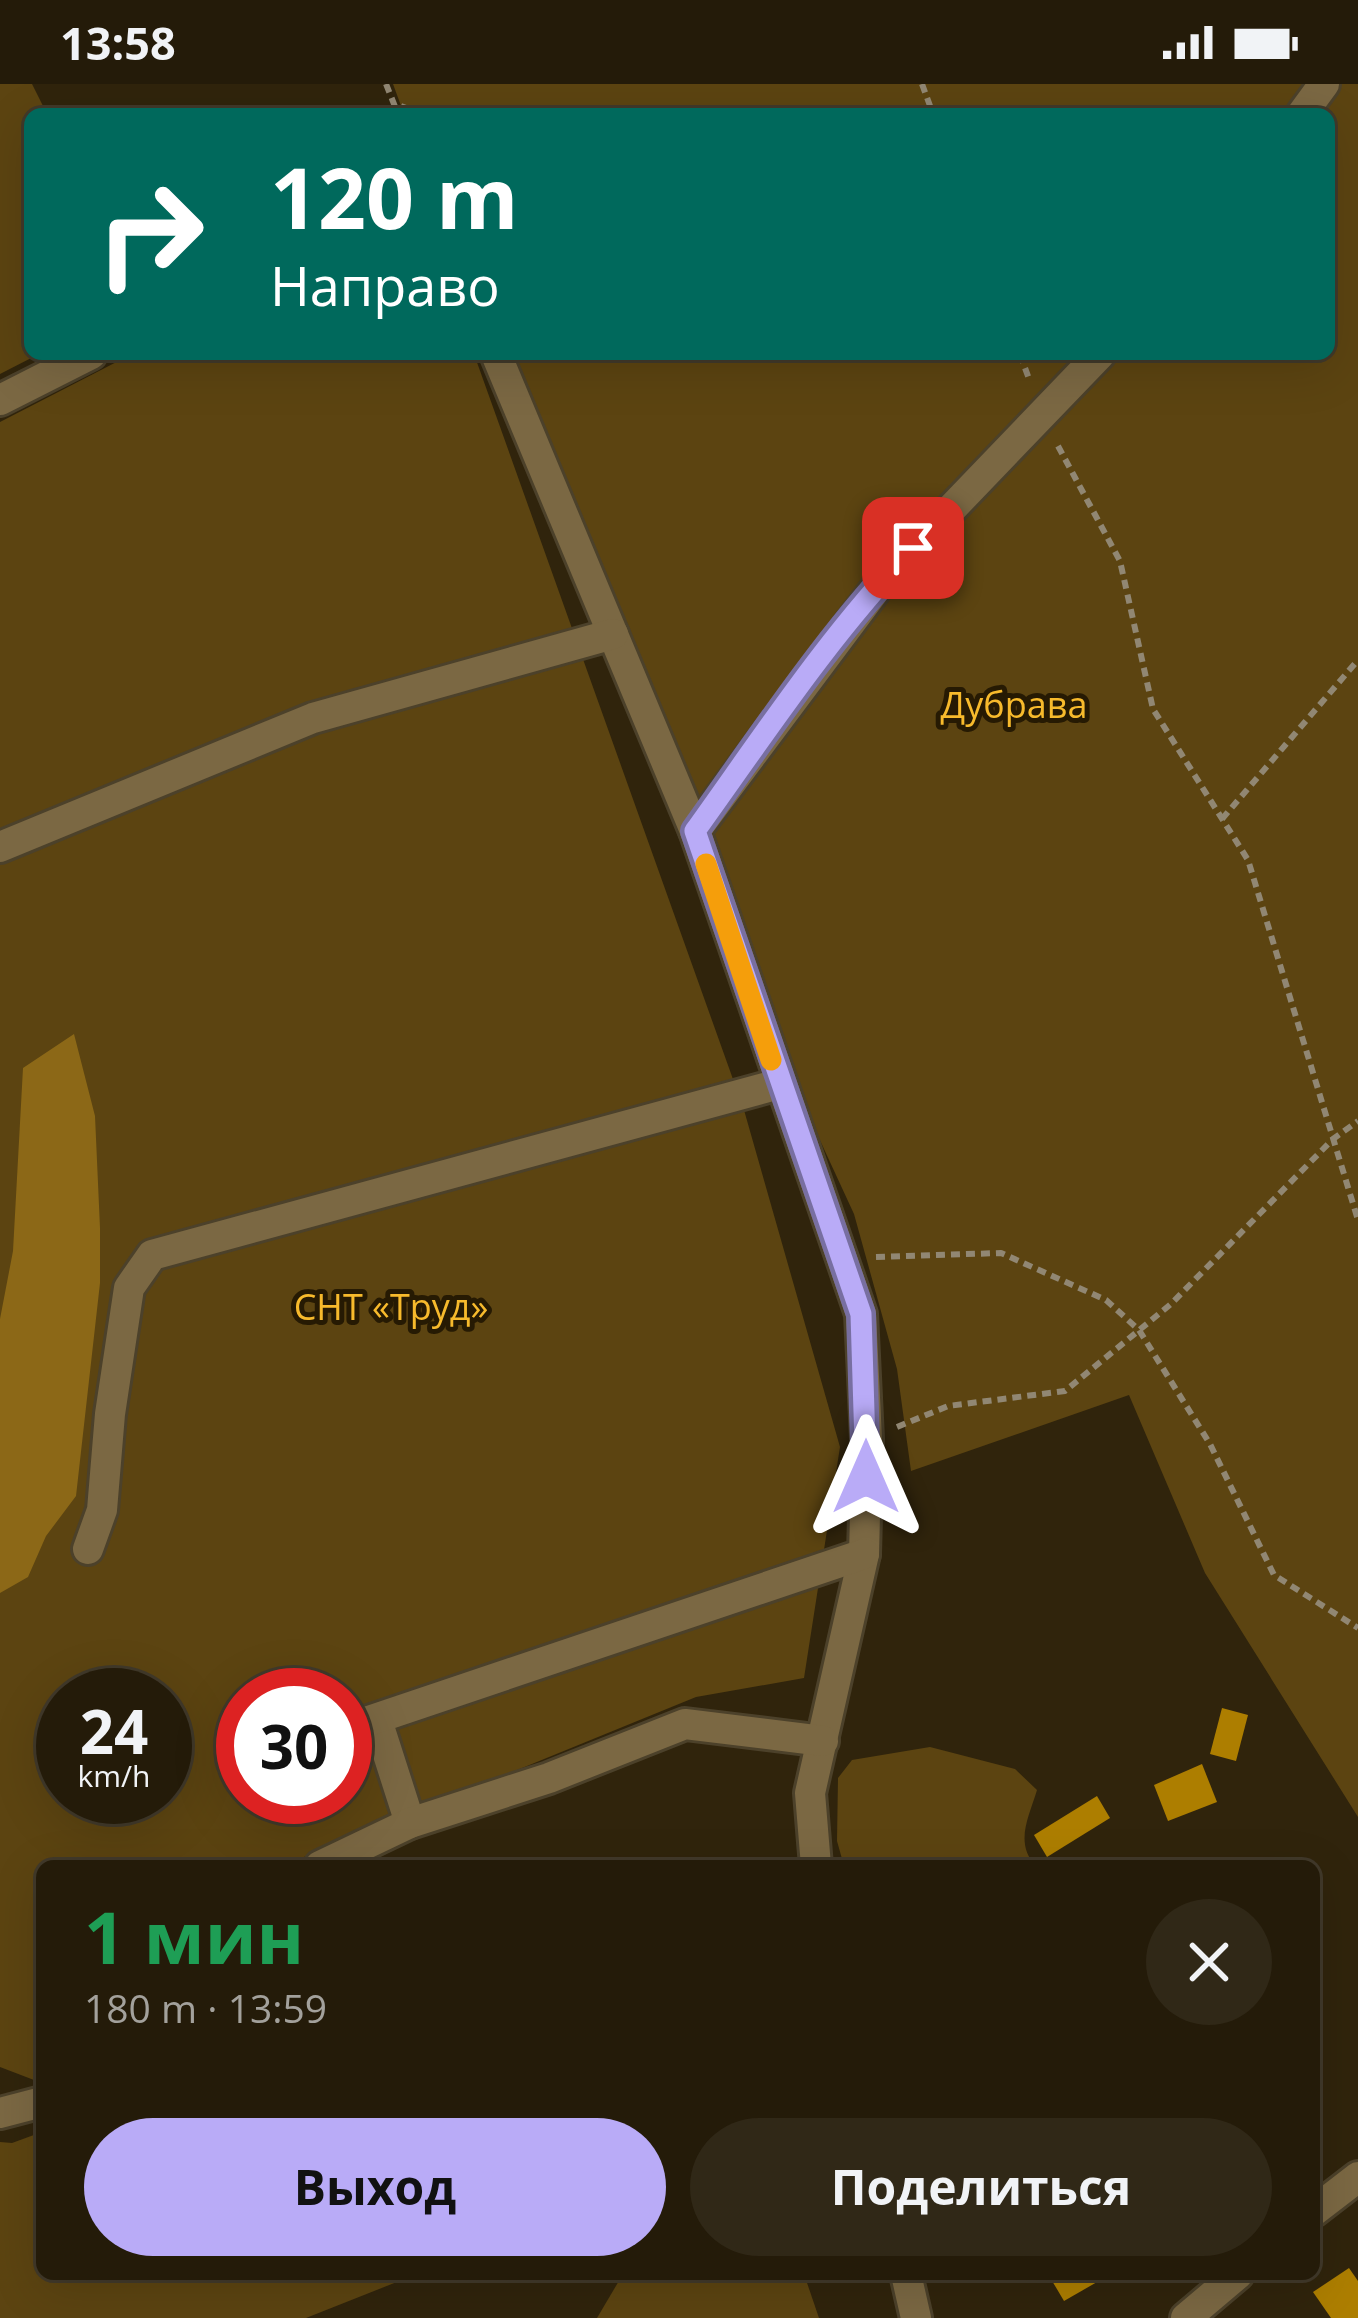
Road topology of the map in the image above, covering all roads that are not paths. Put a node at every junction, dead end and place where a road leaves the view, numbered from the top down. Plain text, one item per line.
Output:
1 (79, 360) edge
2 (499, 360) edge
3 (1094, 360) edge
4 (0, 400) edge
5 (613, 634) junction
6 (695, 831) junction
7 (0, 847) edge
8 (778, 1084) junction
9 (88, 1550) dead end
10 (864, 1554) junction
11 (377, 1720) junction
12 (372, 1721) edge
13 (823, 1741) junction
14 (410, 1823) junction
15 (333, 1860) edge
16 (816, 1860) edge
17 (36, 2104) edge
18 (0, 2113) edge
19 (1358, 2177) edge
20 (1320, 2206) edge
21 (907, 2280) edge
22 (1231, 2280) edge
23 (916, 2318) edge
24 (1186, 2318) edge

1 - 4 street
2 - 5 street
3 - 6 street
5 - 6 street
5 - 7 street
6 - 8 street
8 - 9 street
8 - 10 street
10 - 11 street
10 - 13 street
11 - 12 street
11 - 14 street
13 - 14 street
13 - 16 street
14 - 15 street
17 - 18 street
19 - 20 street
21 - 23 street
22 - 24 street

